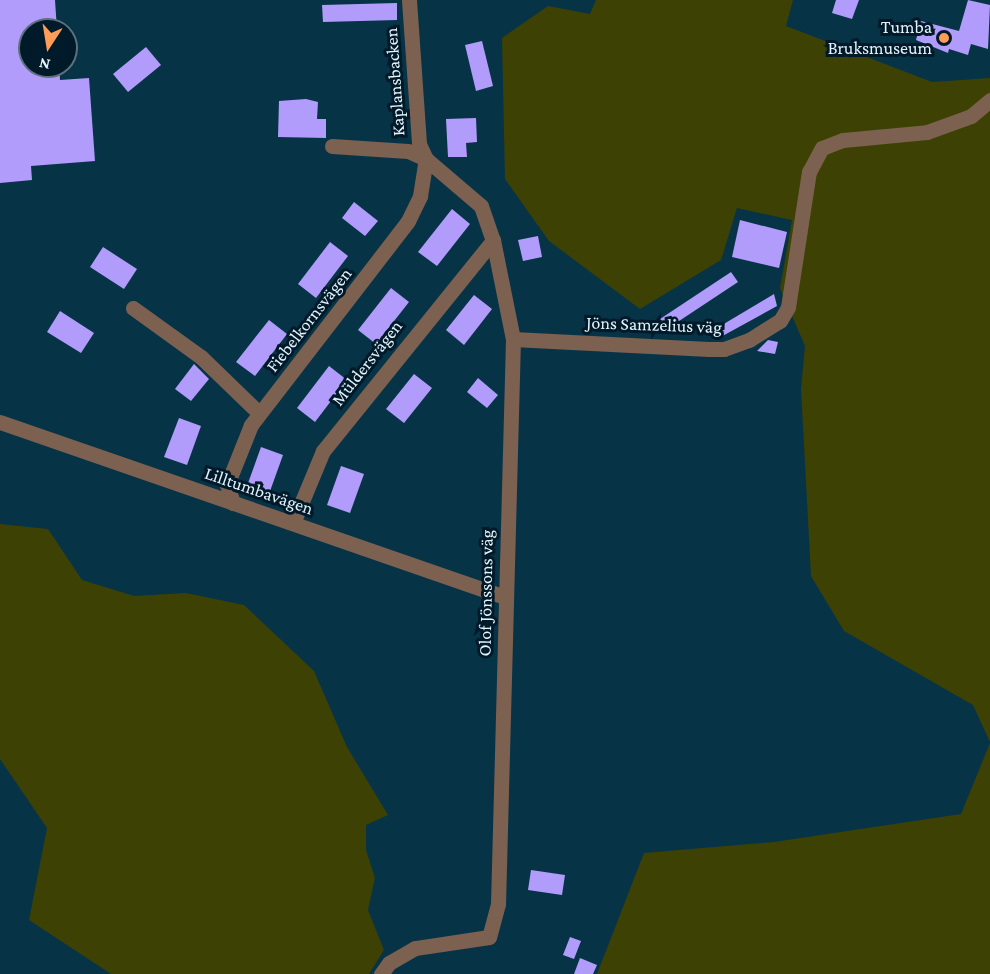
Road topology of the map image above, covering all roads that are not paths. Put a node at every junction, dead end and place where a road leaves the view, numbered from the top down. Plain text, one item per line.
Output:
1 (409, 0) edge
2 (990, 100) edge
3 (332, 146) dead end
4 (426, 159) junction
5 (493, 240) junction
6 (133, 308) dead end
7 (513, 339) junction
8 (259, 413) junction
9 (0, 422) edge
10 (233, 503) junction
11 (293, 523) junction
12 (505, 597) junction
13 (381, 974) edge

1 - 4 street, Kaplansbacken
2 - 7 street, Jöns Samzelius väg
3 - 4 street
4 - 5 street, Olof Jönssons väg
4 - 8 street, Fiebelkornsvägen
5 - 7 street, Olof Jönssons väg
5 - 11 street, Müldersvägen
6 - 8 street
7 - 12 street, Olof Jönssons väg
8 - 10 street, Fiebelkornsvägen
9 - 10 street, Lilltumbavägen
10 - 11 street, Lilltumbavägen
11 - 12 street, Lilltumbavägen
12 - 13 street, Olof Jönssons väg

